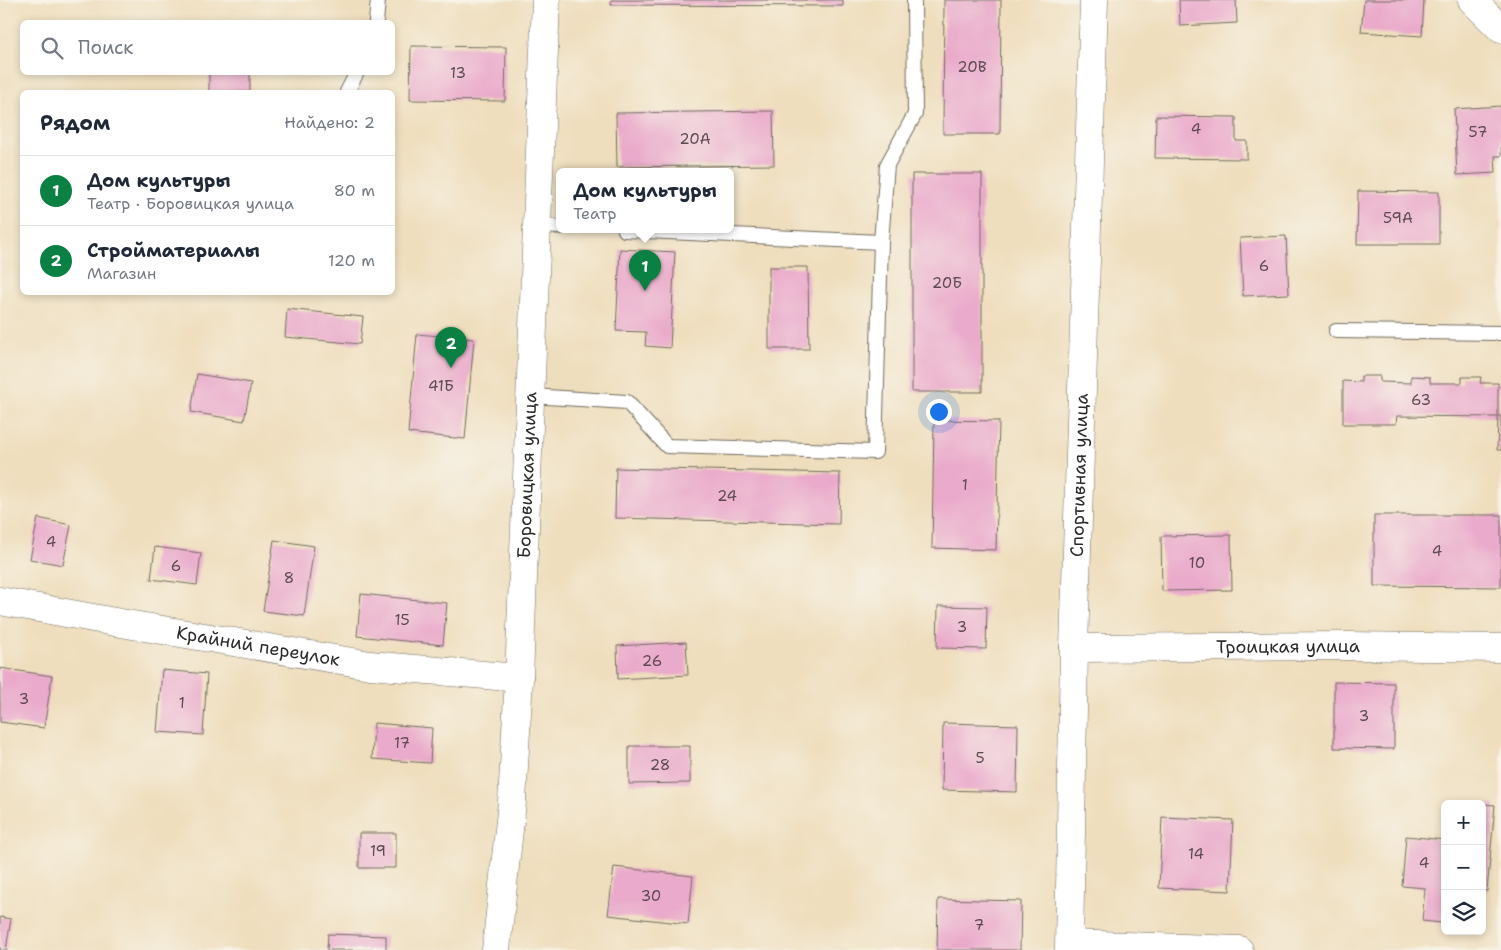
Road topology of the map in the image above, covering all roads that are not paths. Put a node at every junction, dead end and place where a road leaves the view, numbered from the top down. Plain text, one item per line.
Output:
1 (378, 0) edge
2 (546, 0) edge
3 (914, 0) edge
4 (1094, 0) edge
5 (1472, 0) edge
6 (376, 20) edge
7 (1501, 29) edge
8 (356, 75) edge
9 (348, 90) edge
10 (549, 226) edge
11 (689, 233) edge
12 (881, 242) junction
13 (1336, 331) dead end
14 (1501, 333) edge
15 (531, 396) junction
16 (0, 601) edge
17 (1074, 648) junction
18 (1501, 648) edge
19 (519, 678) junction
20 (1070, 947) edge
21 (496, 950) edge
22 (1239, 950) edge

1 - 6 lane
2 - 10 street, Боровицкая улица
3 - 12 lane
4 - 17 street, Спортивная улица
5 - 7 street
8 - 9 lane
10 - 15 street, Боровицкая улица
11 - 12 lane
12 - 15 lane
13 - 14 lane
15 - 19 street, Боровицкая улица
16 - 19 street, Крайний переулок
17 - 18 street, Троицкая улица
17 - 20 street, Спортивная улица
19 - 21 street, Боровицкая улица
20 - 22 street

